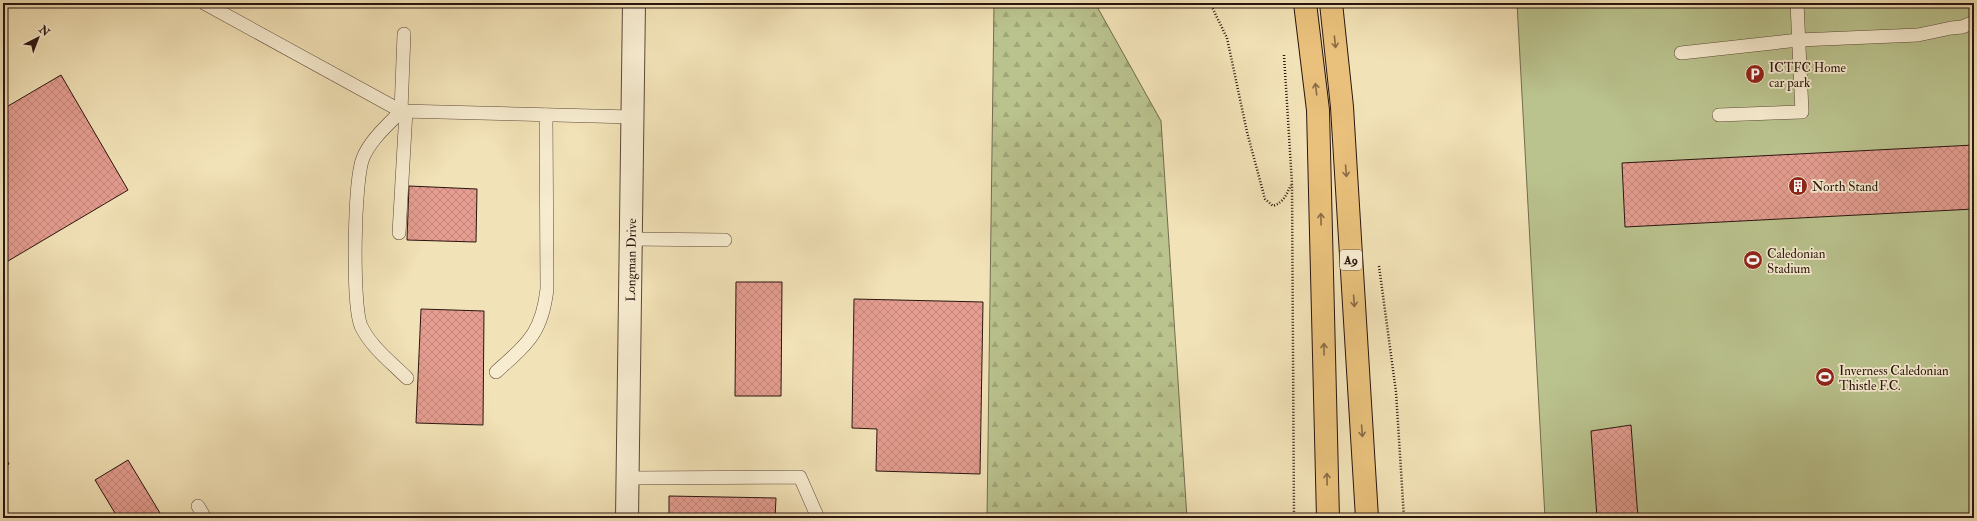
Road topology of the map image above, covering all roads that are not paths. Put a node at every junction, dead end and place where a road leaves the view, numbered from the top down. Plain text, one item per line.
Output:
1 (204, 3) edge
2 (634, 3) edge
3 (1305, 3) edge
4 (1331, 3) edge
5 (1797, 3) edge
6 (1974, 22) edge
7 (404, 34) dead end
8 (1799, 40) junction
9 (1681, 53) dead end
10 (403, 111) junction
11 (546, 115) junction
12 (1719, 115) dead end
13 (632, 117) junction
14 (399, 233) dead end
15 (630, 239) junction
16 (725, 240) dead end
17 (496, 372) dead end
18 (407, 378) dead end
19 (628, 478) junction
20 (198, 506) dead end
21 (205, 518) edge
22 (627, 518) edge
23 (818, 518) edge
24 (1328, 518) edge
25 (1367, 518) edge

1 - 10 lane
2 - 13 street, Longman Drive
24 -> 3 highway, A9
4 -> 25 highway, A9
5 - 8 lane
6 - 8 lane
7 - 10 lane
8 - 9 lane
8 - 12 lane
10 - 11 lane
10 - 14 lane
10 - 18 lane
11 - 13 lane
11 - 17 lane
13 - 15 street, Longman Drive
15 - 16 lane
15 - 19 street, Longman Drive
19 - 22 street, Longman Drive
19 - 23 lane
20 - 21 lane

